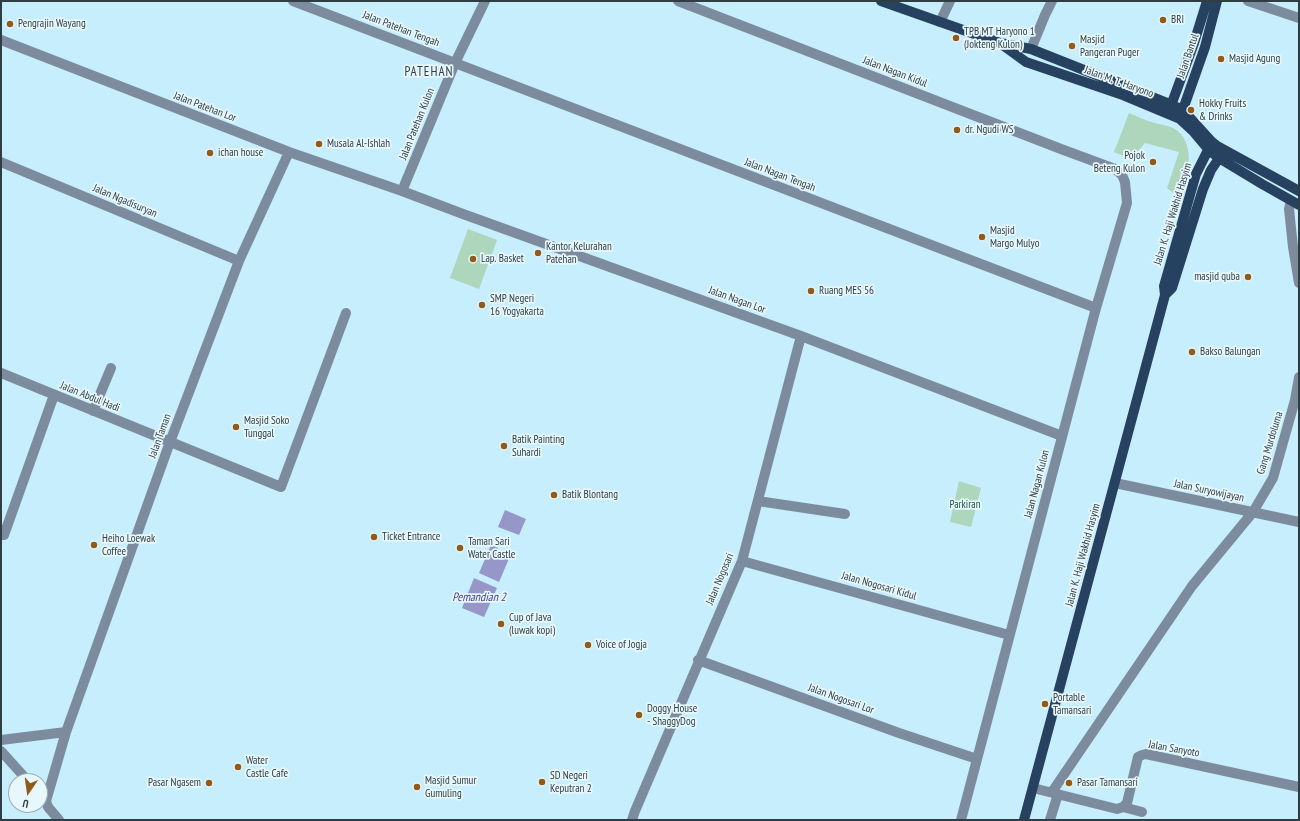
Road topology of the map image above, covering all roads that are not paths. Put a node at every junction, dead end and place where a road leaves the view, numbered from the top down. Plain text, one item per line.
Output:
1 (293, 1) edge
2 (485, 1) edge
3 (678, 1) edge
4 (882, 1) edge
5 (950, 1) edge
6 (1052, 1) edge
7 (1207, 1) edge
8 (1217, 1) edge
9 (1248, 1) edge
10 (1299, 18) edge
11 (940, 22) junction
12 (1, 40) edge
13 (1000, 43) junction
14 (1031, 49) junction
15 (455, 62) junction
16 (1170, 109) junction
17 (1181, 114) junction
18 (1210, 146) junction
19 (289, 152) junction
20 (1222, 154) junction
21 (1, 162) edge
22 (1103, 164) joint
23 (402, 191) junction
24 (1299, 191) edge
25 (1295, 203) edge
26 (239, 261) junction
27 (1299, 283) edge
28 (1165, 295) junction
29 (1096, 308) junction
30 (346, 313) dead end
31 (801, 336) junction
32 (111, 368) dead end
33 (1, 373) edge
34 (1299, 376) edge
35 (54, 395) junction
36 (93, 411) junction
37 (1062, 436) junction
38 (170, 442) junction
39 (1115, 483) junction
40 (758, 501) junction
41 (1253, 512) junction
42 (845, 514) dead end
43 (1299, 522) edge
44 (4, 535) dead end
45 (742, 561) junction
46 (1009, 635) junction
47 (698, 660) junction
48 (66, 732) junction
49 (1, 740) edge
50 (1, 751) edge
51 (977, 759) junction
52 (21, 773) edge
53 (48, 783) edge
54 (1299, 787) edge
55 (1033, 788) junction
56 (1055, 793) junction
57 (48, 807) edge
58 (1123, 807) junction
59 (1142, 812) dead end
60 (59, 820) edge
61 (632, 820) edge
62 (961, 820) edge
63 (1024, 820) edge
64 (1050, 820) edge

1 - 15 street, Jalan Patehan Tengah
2 - 15 street, Jalan Patehan Kulon
3 - 22 street, Jalan Nagan Kidul
4 - 11 main road, Jalan M. T. Haryono
5 - 11 street
6 - 14 street
7 - 16 main road, Jalan Bantul
8 - 17 main road, Jalan Bantul
9 - 10 street
11 - 13 main road, Jalan M. T. Haryono
12 - 19 street, Jalan Patehan Lor
13 - 14 main road, Jalan M. T. Haryono
13 - 16 main road, Jalan M. T. Haryono
14 - 16 main road, Jalan M. T. Haryono
15 - 23 street, Jalan Patehan Kulon
15 - 29 street, Jalan Nagan Tengah
16 - 17 main road
17 - 18 main road
18 - 20 main road
18 - 28 main road, Jalan K. Haji Wakhid Hasyim
19 - 23 street, Jalan Patehan Lor
19 - 26 street, Jalan Taman
20 - 24 main road
20 - 25 main road
20 - 28 main road, Jalan K. Haji Wakhid Hasyim
21 - 26 street, Jalan Ngadisuryan
22 - 29 street, Jalan Nagan Kulon
23 - 31 street, Jalan Nagan Lor
25 - 27 street
26 - 38 street, Jalan Taman
28 - 39 main road, Jalan K. Haji Wakhid Hasyim
29 - 37 street, Jalan Nagan Kulon
30 - 38 street, Jalan Abdul Hadi
31 - 37 street, Jalan Nagan Lor
31 - 40 street, Jalan Nogosari
32 - 36 street
33 - 35 street, Jalan Abdul Hadi
34 - 41 street, Gang Murdoluma
35 - 36 street, Jalan Abdul Hadi
35 - 44 street
36 - 38 street, Jalan Abdul Hadi
37 - 46 street, Jalan Nagan Kulon
38 - 48 street, Jalan Taman
39 - 41 street, Jalan Suryowijayan
39 - 55 main road, Jalan K. Haji Wakhid Hasyim
40 - 42 street
40 - 45 street, Jalan Nogosari
41 - 43 street, Jalan Suryowijayan
41 - 56 street, Gang Murdoluma
45 - 46 street, Jalan Nogosari Kidul
45 - 47 street, Jalan Nogosari
46 - 51 street, Jalan Nagan Kulon
47 - 51 street, Jalan Nogosari Lor
47 - 61 street, Jalan Nogosari
48 - 49 street
48 - 53 street, Jalan Taman
50 - 52 street
51 - 62 street, Jalan Nagan Kulon
54 - 58 street, Jalan Sanyoto
55 - 56 street
55 - 63 main road, Jalan K. Haji Wakhid Hasyim
56 - 58 street
56 - 64 street, Gang Murdoluma
57 - 60 street
58 - 59 street

